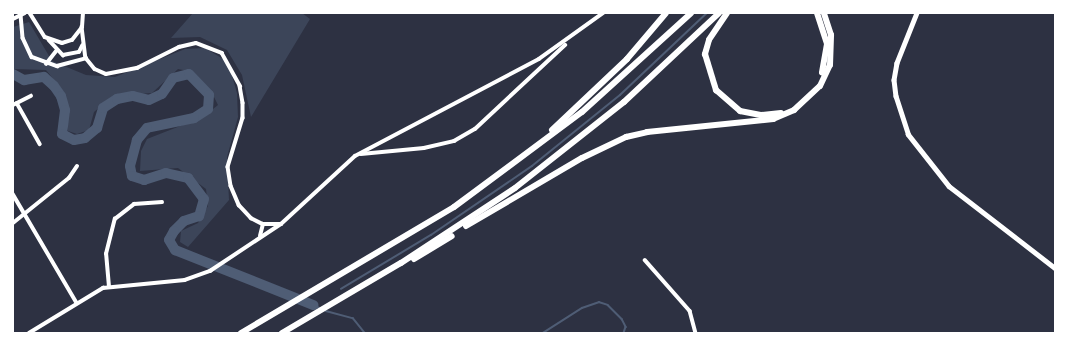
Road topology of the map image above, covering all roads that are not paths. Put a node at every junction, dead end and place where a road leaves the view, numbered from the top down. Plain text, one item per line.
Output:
1 (30, 13) edge
2 (83, 13) edge
3 (603, 13) edge
4 (666, 13) edge
5 (691, 13) edge
6 (719, 13) edge
7 (727, 13) edge
8 (817, 13) edge
9 (824, 13) edge
10 (917, 13) edge
11 (22, 15) edge
12 (13, 19) edge
13 (82, 28) junction
14 (570, 39) junction
15 (49, 40) junction
16 (83, 45) junction
17 (56, 51) junction
18 (86, 58) junction
19 (46, 64) junction
20 (31, 96) dead end
21 (15, 104) edge
22 (40, 144) dead end
23 (360, 155) junction
24 (77, 166) dead end
25 (502, 173) junction
26 (13, 194) edge
27 (162, 202) dead end
28 (25, 215) junction
29 (13, 223) edge
30 (263, 224) junction
31 (281, 224) junction
32 (260, 237) junction
33 (645, 260) dead end
34 (401, 264) junction
35 (1055, 268) edge
36 (108, 287) junction
37 (77, 303) junction
38 (29, 333) edge
39 (241, 333) edge
40 (282, 333) edge
41 (696, 333) edge

1 - 15 street
2 - 13 street
3 - 14 street
4 - 25 highway
5 - 25 highway
6 - 34 highway
7 - 8 highway
9 - 34 highway
10 - 35 street
11 - 12 street
11 - 19 street
13 - 15 street
13 - 16 street
14 - 23 street
14 - 23 street
15 - 17 street
16 - 17 street
16 - 18 street
17 - 19 street
18 - 19 street
18 - 30 street
20 - 21 street
21 - 22 street
23 - 31 street
24 - 28 street
25 - 39 highway
26 - 28 street
27 - 36 street
28 - 29 street
28 - 37 street
30 - 31 street
30 - 32 street
31 - 32 street
32 - 36 street
33 - 41 street
34 - 40 highway
36 - 37 street
37 - 38 street

